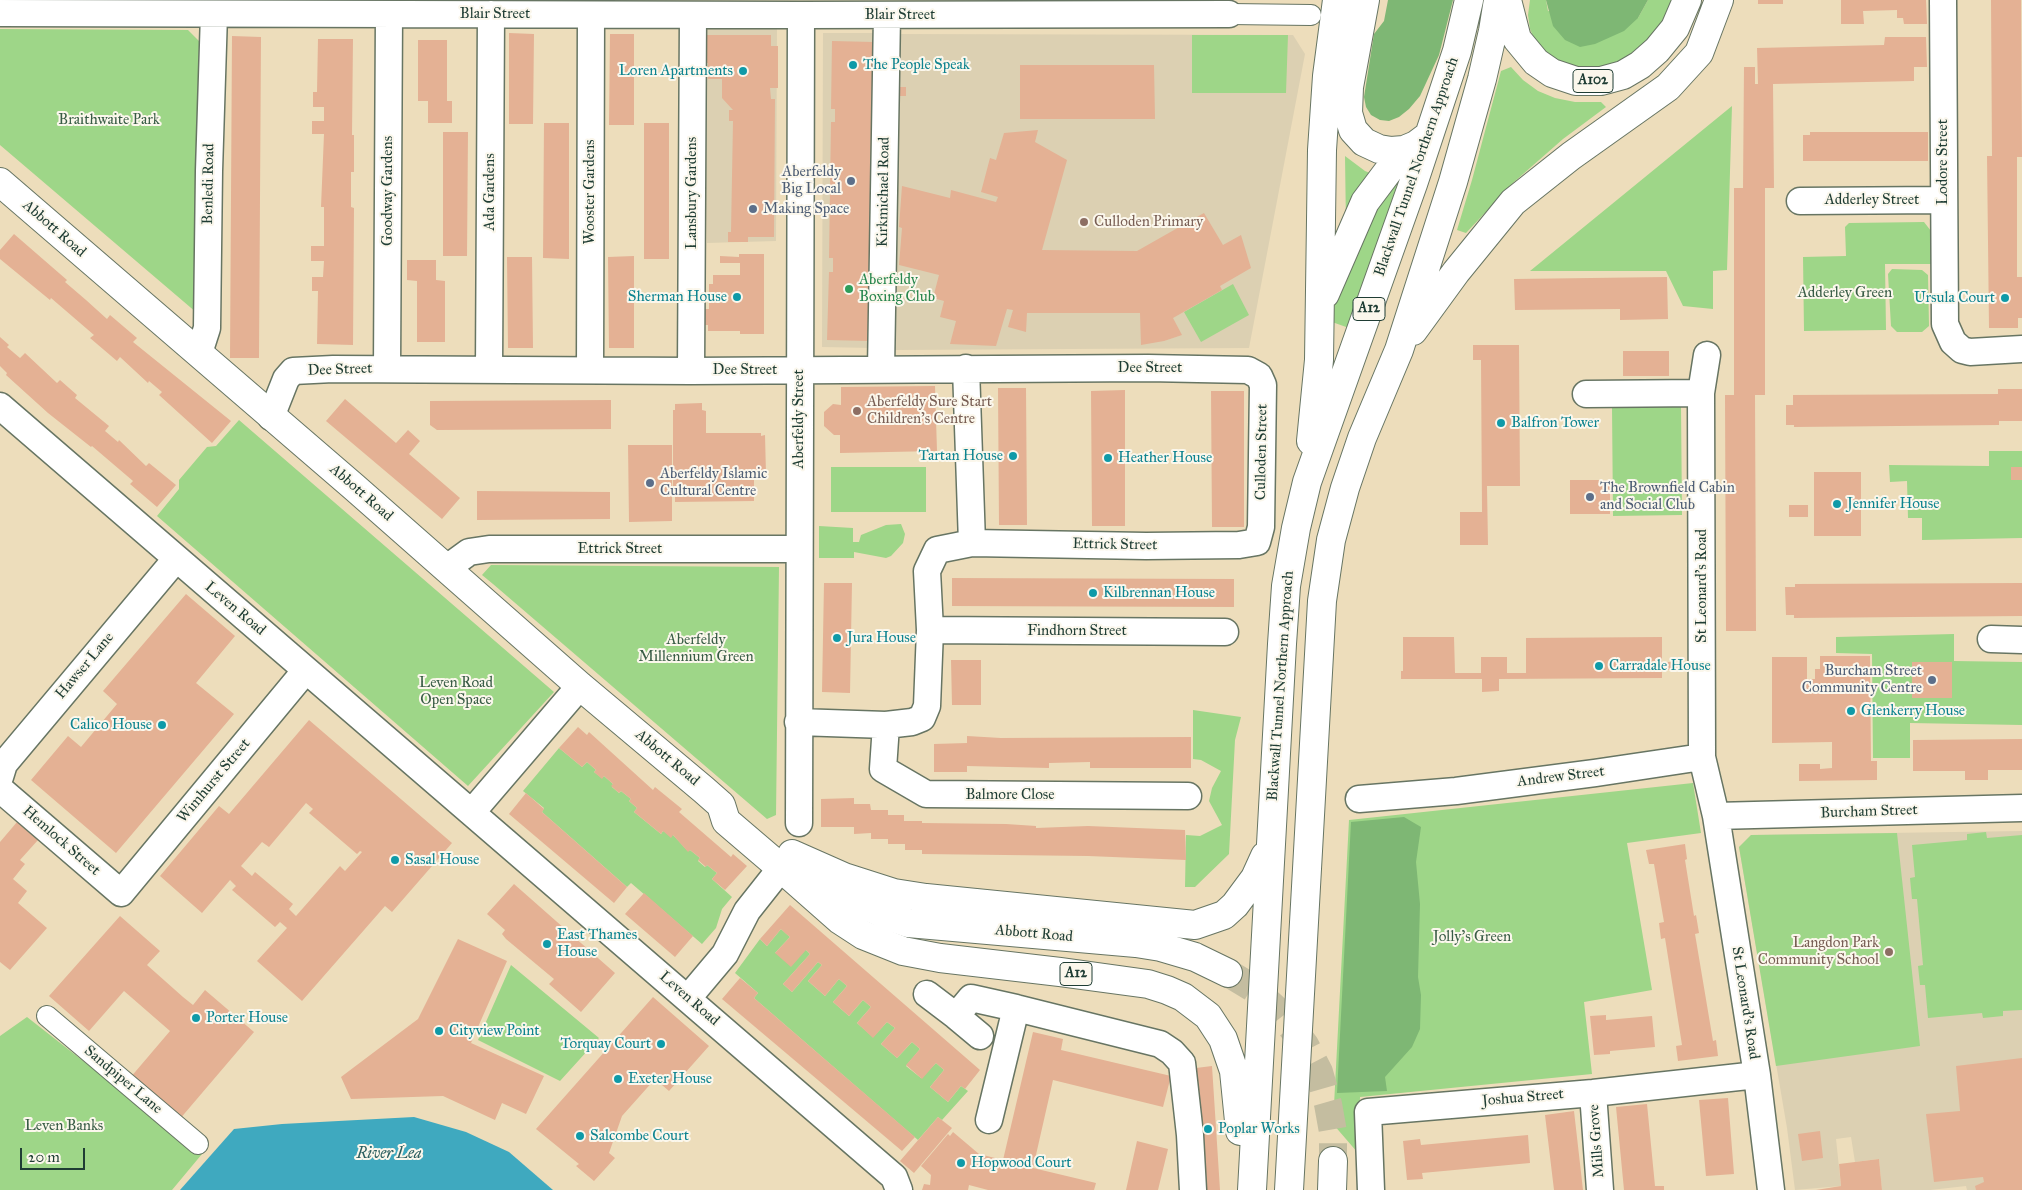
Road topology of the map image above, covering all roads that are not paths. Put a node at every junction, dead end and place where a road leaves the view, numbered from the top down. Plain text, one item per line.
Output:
1 (1337, 0) edge
2 (1365, 0) edge
3 (1469, 0) edge
4 (1498, 0) edge
5 (1507, 0) edge
6 (1687, 0) edge
7 (1719, 0) edge
8 (1944, 0) edge
9 (991, 7) edge
10 (1224, 9) edge
11 (791, 10) edge
12 (0, 13) edge
13 (214, 14) junction
14 (389, 14) junction
15 (491, 14) junction
16 (591, 15) junction
17 (693, 15) junction
18 (887, 15) junction
19 (1312, 15) dead end
20 (1428, 136) junction
21 (1404, 150) junction
22 (0, 182) edge
23 (1943, 200) junction
24 (1800, 201) dead end
25 (1320, 307) junction
26 (2022, 349) edge
27 (1398, 350) junction
28 (199, 353) junction
29 (1707, 355) dead end
30 (387, 368) junction
31 (966, 368) junction
32 (490, 369) junction
33 (881, 369) junction
34 (590, 370) junction
35 (799, 370) junction
36 (1248, 370) joint
37 (691, 371) junction
38 (1701, 392) junction
39 (1586, 394) dead end
40 (0, 406) edge
41 (271, 417) junction
42 (1307, 482) junction
43 (1257, 542) joint
44 (972, 543) junction
45 (799, 550) junction
46 (176, 559) junction
47 (447, 568) junction
48 (930, 630) junction
49 (1225, 632) dead end
50 (1991, 640) dead end
51 (2022, 640) edge
52 (306, 670) junction
53 (580, 686) junction
54 (798, 722) junction
55 (886, 725) junction
56 (1702, 757) junction
57 (0, 777) edge
58 (0, 789) edge
59 (1188, 796) dead end
60 (1359, 799) dead end
61 (2022, 808) edge
62 (472, 812) junction
63 (1716, 816) junction
64 (799, 823) dead end
65 (1270, 839) junction
66 (787, 861) junction
67 (121, 893) joint
68 (1228, 973) tunnel mouth
69 (927, 994) dead end
70 (688, 998) junction
71 (1016, 1008) junction
72 (47, 1016) dead end
73 (956, 1016) junction
74 (980, 1036) dead end
75 (1757, 1075) junction
76 (1593, 1093) junction
77 (989, 1120) dead end
78 (198, 1144) dead end
79 (1333, 1161) tunnel mouth
80 (897, 1184) edge
81 (1192, 1190) edge
82 (1246, 1190) edge
83 (1252, 1190) edge
84 (1289, 1190) edge
85 (1332, 1190) edge
86 (1371, 1190) edge
87 (1600, 1190) edge
88 (1771, 1190) edge

1 - 25 main road, A12
2 - 21 main road
3 - 20 main road, Blackwall Tunnel Northern Approach
4 - 27 main road, Blackwall Tunnel Northern Approach / A12
5 - 6 main road, A102
7 - 27 main road, A12
8 - 23 street, Lodore Street
9 - 10 street, Blair Street
9 - 18 street, Blair Street
10 - 19 street, Blair Street
11 - 17 street, Blair Street
11 - 18 street, Blair Street
11 - 35 street, Aberfeldy Street
12 - 13 street, Blair Street
13 - 14 street, Blair Street
13 - 28 street, Benledi Road
14 - 15 street, Blair Street
14 - 30 street, Goodway Gardens
15 - 16 street, Blair Street
15 - 32 street, Ada Gardens
16 - 17 street, Blair Street
16 - 34 street, Wooster Gardens
17 - 37 street, Lansbury Gardens
18 - 33 street, Kirkmichael Road
20 - 21 main road
20 - 42 main road, Blackwall Tunnel Northern Approach / A12
21 - 25 main road
22 - 28 main road, Abbott Road
23 - 24 street, Adderley Street
23 - 26 street, Lodore Street
25 - 42 main road, A12
27 - 84 main road, Blackwall Tunnel Northern Approach / A12
28 - 41 main road, Abbott Road
29 - 38 street, St Leonard's Road
30 - 32 street, Dee Street
30 - 41 street, Dee Street
31 - 33 street, Dee Street
31 - 36 street, Dee Street
31 - 44 street
32 - 34 street, Dee Street
33 - 35 street, Dee Street
34 - 37 street, Dee Street
35 - 37 street, Dee Street
35 - 45 street, Aberfeldy Street
36 - 43 street, Culloden Street
38 - 39 street
38 - 56 street, St Leonard's Road
40 - 46 street, Leven Road
41 - 47 main road, Abbott Road
42 - 65 main road, Blackwall Tunnel Northern Approach / A12
43 - 44 street, Ettrick Street
44 - 48 street, Ettrick Street
45 - 47 street, Ettrick Street
45 - 54 street, Aberfeldy Street
46 - 52 street, Leven Road
46 - 57 street, Hawser Lane
47 - 53 main road, Abbott Road
48 - 49 street, Findhorn Street
48 - 55 street
50 - 51 street
52 - 62 street, Leven Road
52 - 67 street, Wimhurst Street
53 - 62 street
53 - 66 main road, Abbott Road
54 - 55 street
54 - 64 street, Aberfeldy Street
55 - 59 street, Balmore Close
56 - 60 street, Andrew Street
56 - 63 street
58 - 67 street, Hemlock Street
61 - 63 street, Burcham Street
62 - 70 street, Leven Road
63 - 75 street, St Leonard's Road
65 - 66 main road, A12
65 - 83 main road, Blackwall Tunnel Northern Approach / A12
66 - 68 main road, Abbott Road
66 - 70 street
66 - 82 main road, A12
69 - 73 street
70 - 80 street, Leven Road
71 - 73 street
71 - 77 street
71 - 81 street
72 - 78 street, Sandpiper Lane
73 - 74 street
75 - 76 street, Joshua Street
75 - 88 street, St Leonard's Road
76 - 86 street, Joshua Street
76 - 87 street, Mills Grove
79 - 85 main road

